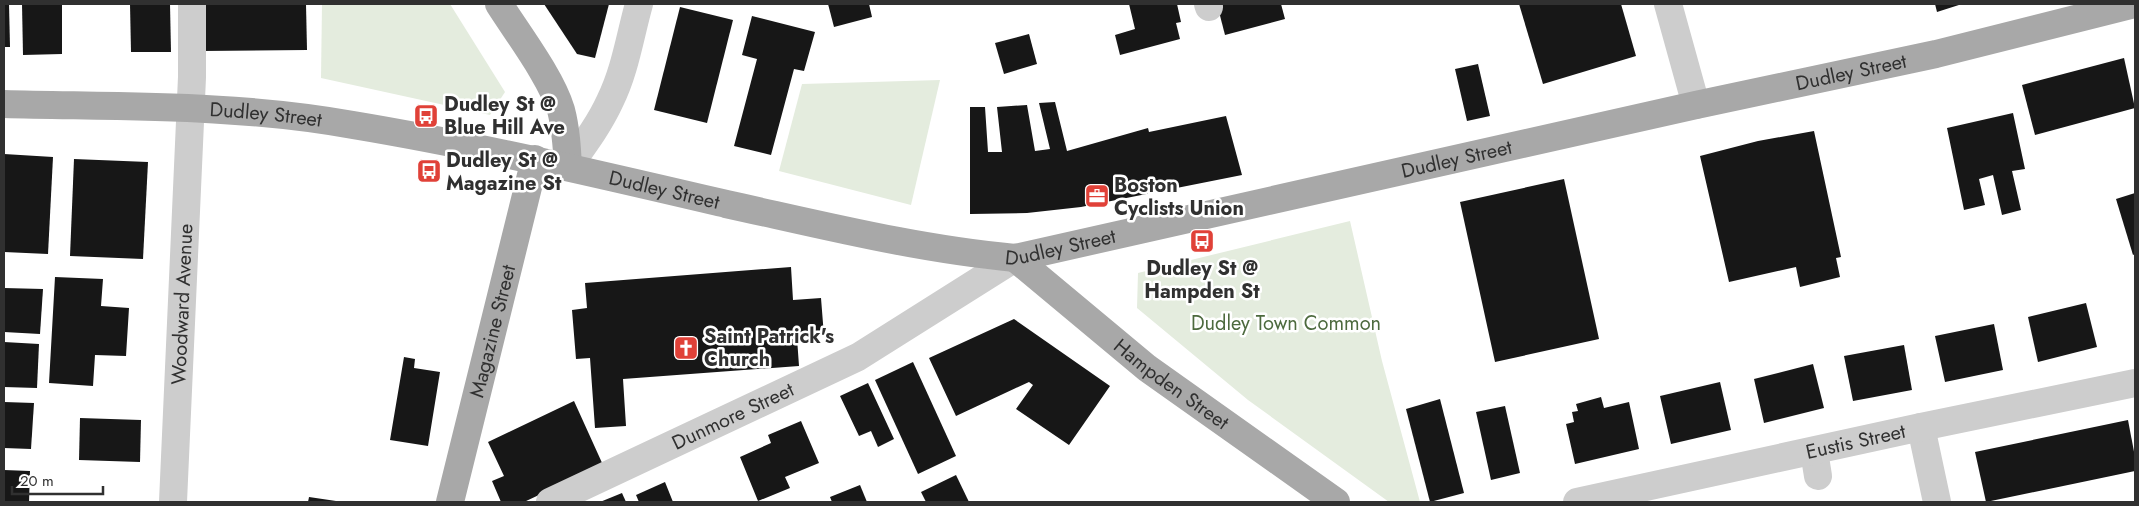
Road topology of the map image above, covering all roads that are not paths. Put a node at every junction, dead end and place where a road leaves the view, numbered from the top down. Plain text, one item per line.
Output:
1 (192, 4) edge
2 (499, 4) edge
3 (639, 4) edge
4 (1668, 4) edge
5 (2119, 6) edge
6 (4, 104) edge
7 (1696, 105) junction
8 (191, 108) junction
9 (535, 159) junction
10 (568, 167) junction
11 (1015, 258) junction
12 (2135, 383) edge
13 (1921, 427) junction
14 (172, 502) edge
15 (450, 502) edge
16 (550, 502) edge
17 (1336, 502) edge
18 (1577, 502) edge
19 (1937, 502) edge

1 - 8 street, Woodward Avenue
2 - 10 main road
3 - 10 street
4 - 7 street
5 - 7 main road, Dudley Street
6 - 8 main road, Dudley Street
7 - 11 main road, Dudley Street
8 - 9 main road, Dudley Street
8 - 14 street, Woodward Avenue
9 - 10 main road, Dudley Street
9 - 15 main road, Magazine Street
10 - 11 main road, Dudley Street
11 - 16 street, Dunmore Street
11 - 17 main road, Hampden Street
12 - 13 street, Eustis Street
13 - 18 street, Eustis Street
13 - 19 street

